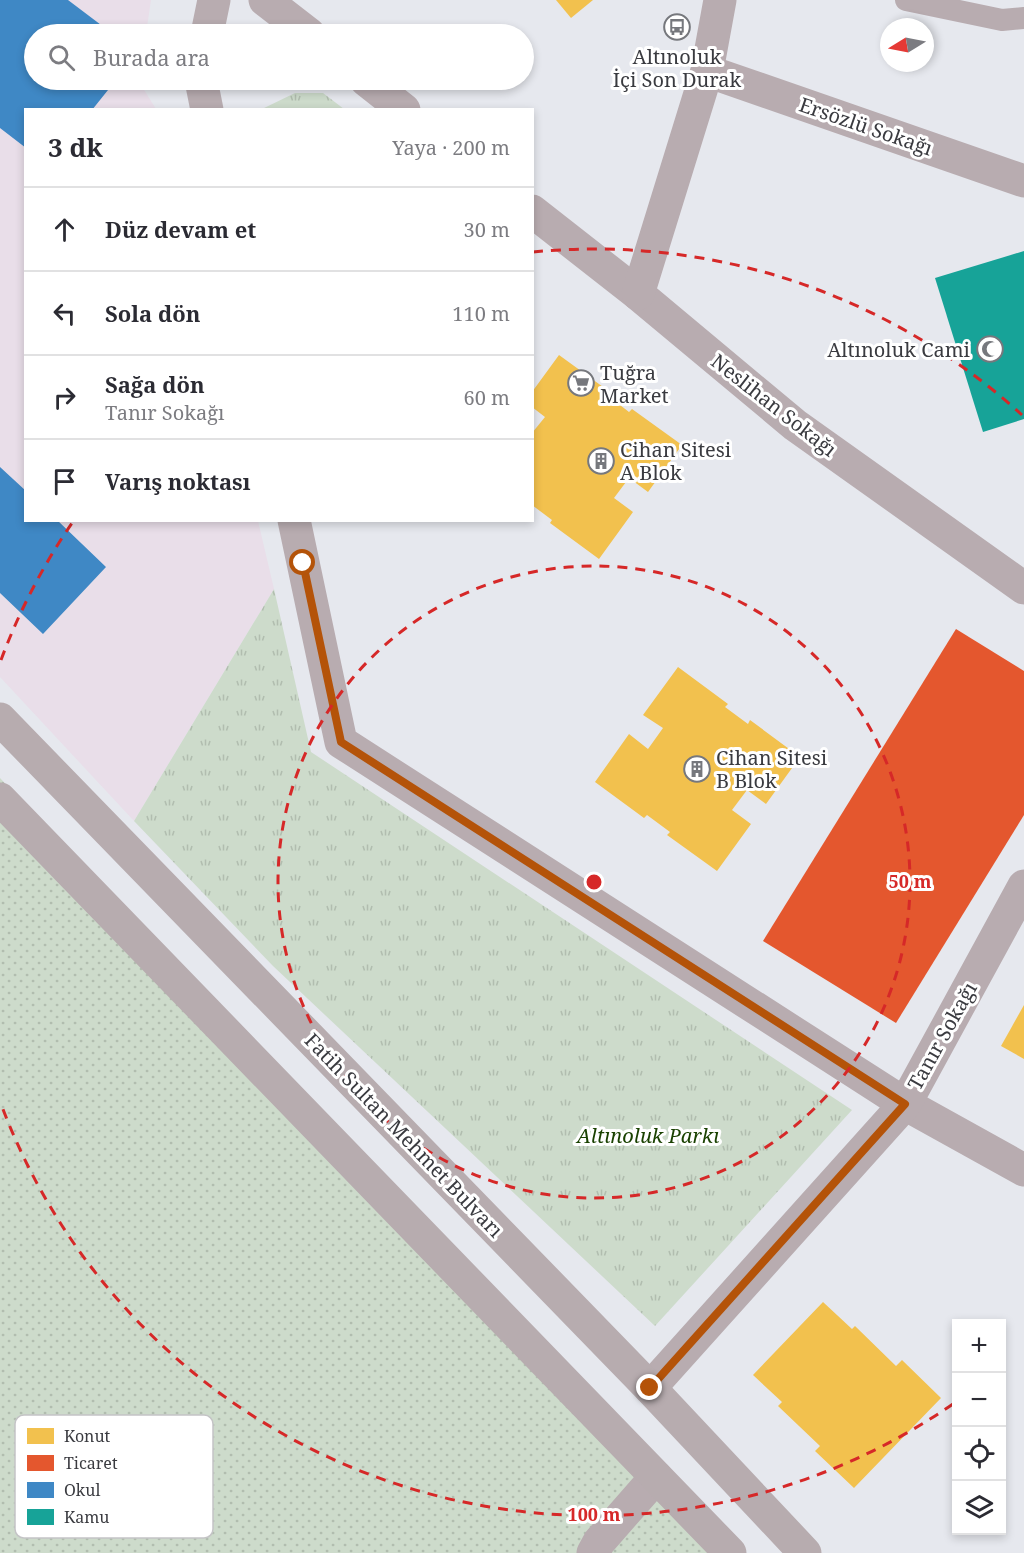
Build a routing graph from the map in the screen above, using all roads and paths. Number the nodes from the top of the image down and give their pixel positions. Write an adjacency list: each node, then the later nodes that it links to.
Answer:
1 (214, 0): 6 (street)
2 (265, 0): 7 (street)
3 (720, 0): 8 (street)
4 (906, 0): 5 (lane)
5 (1024, 18)
6 (209, 24)
7 (296, 24)
8 (707, 70): 13 (street, Ersözlü Sokağı); 15 (street)
9 (203, 90): 11 (street)
10 (379, 90): 12 (street)
11 (207, 108)
12 (401, 108)
13 (1024, 181)
14 (534, 213): 15 (street, Neslihan Sokağı)
15 (638, 294): 17 (street, Neslihan Sokağı)
16 (294, 522): 21 (street)
17 (1024, 588)
18 (0, 719): 23 (main road, Fatih Sultan Mehmet Bulvarı)
19 (0, 799): 24 (main road)
20 (1024, 886): 21 (street, Tanır Sokağı)
21 (905, 1104): 22 (street); 23 (street, Tanır Sokağı)
22 (1024, 1170)
23 (650, 1388): 27 (main road, Fatih Sultan Mehmet Bulvarı)
24 (656, 1477): 25 (street); 26 (main road)
25 (593, 1553)
26 (730, 1553)
27 (805, 1553)

